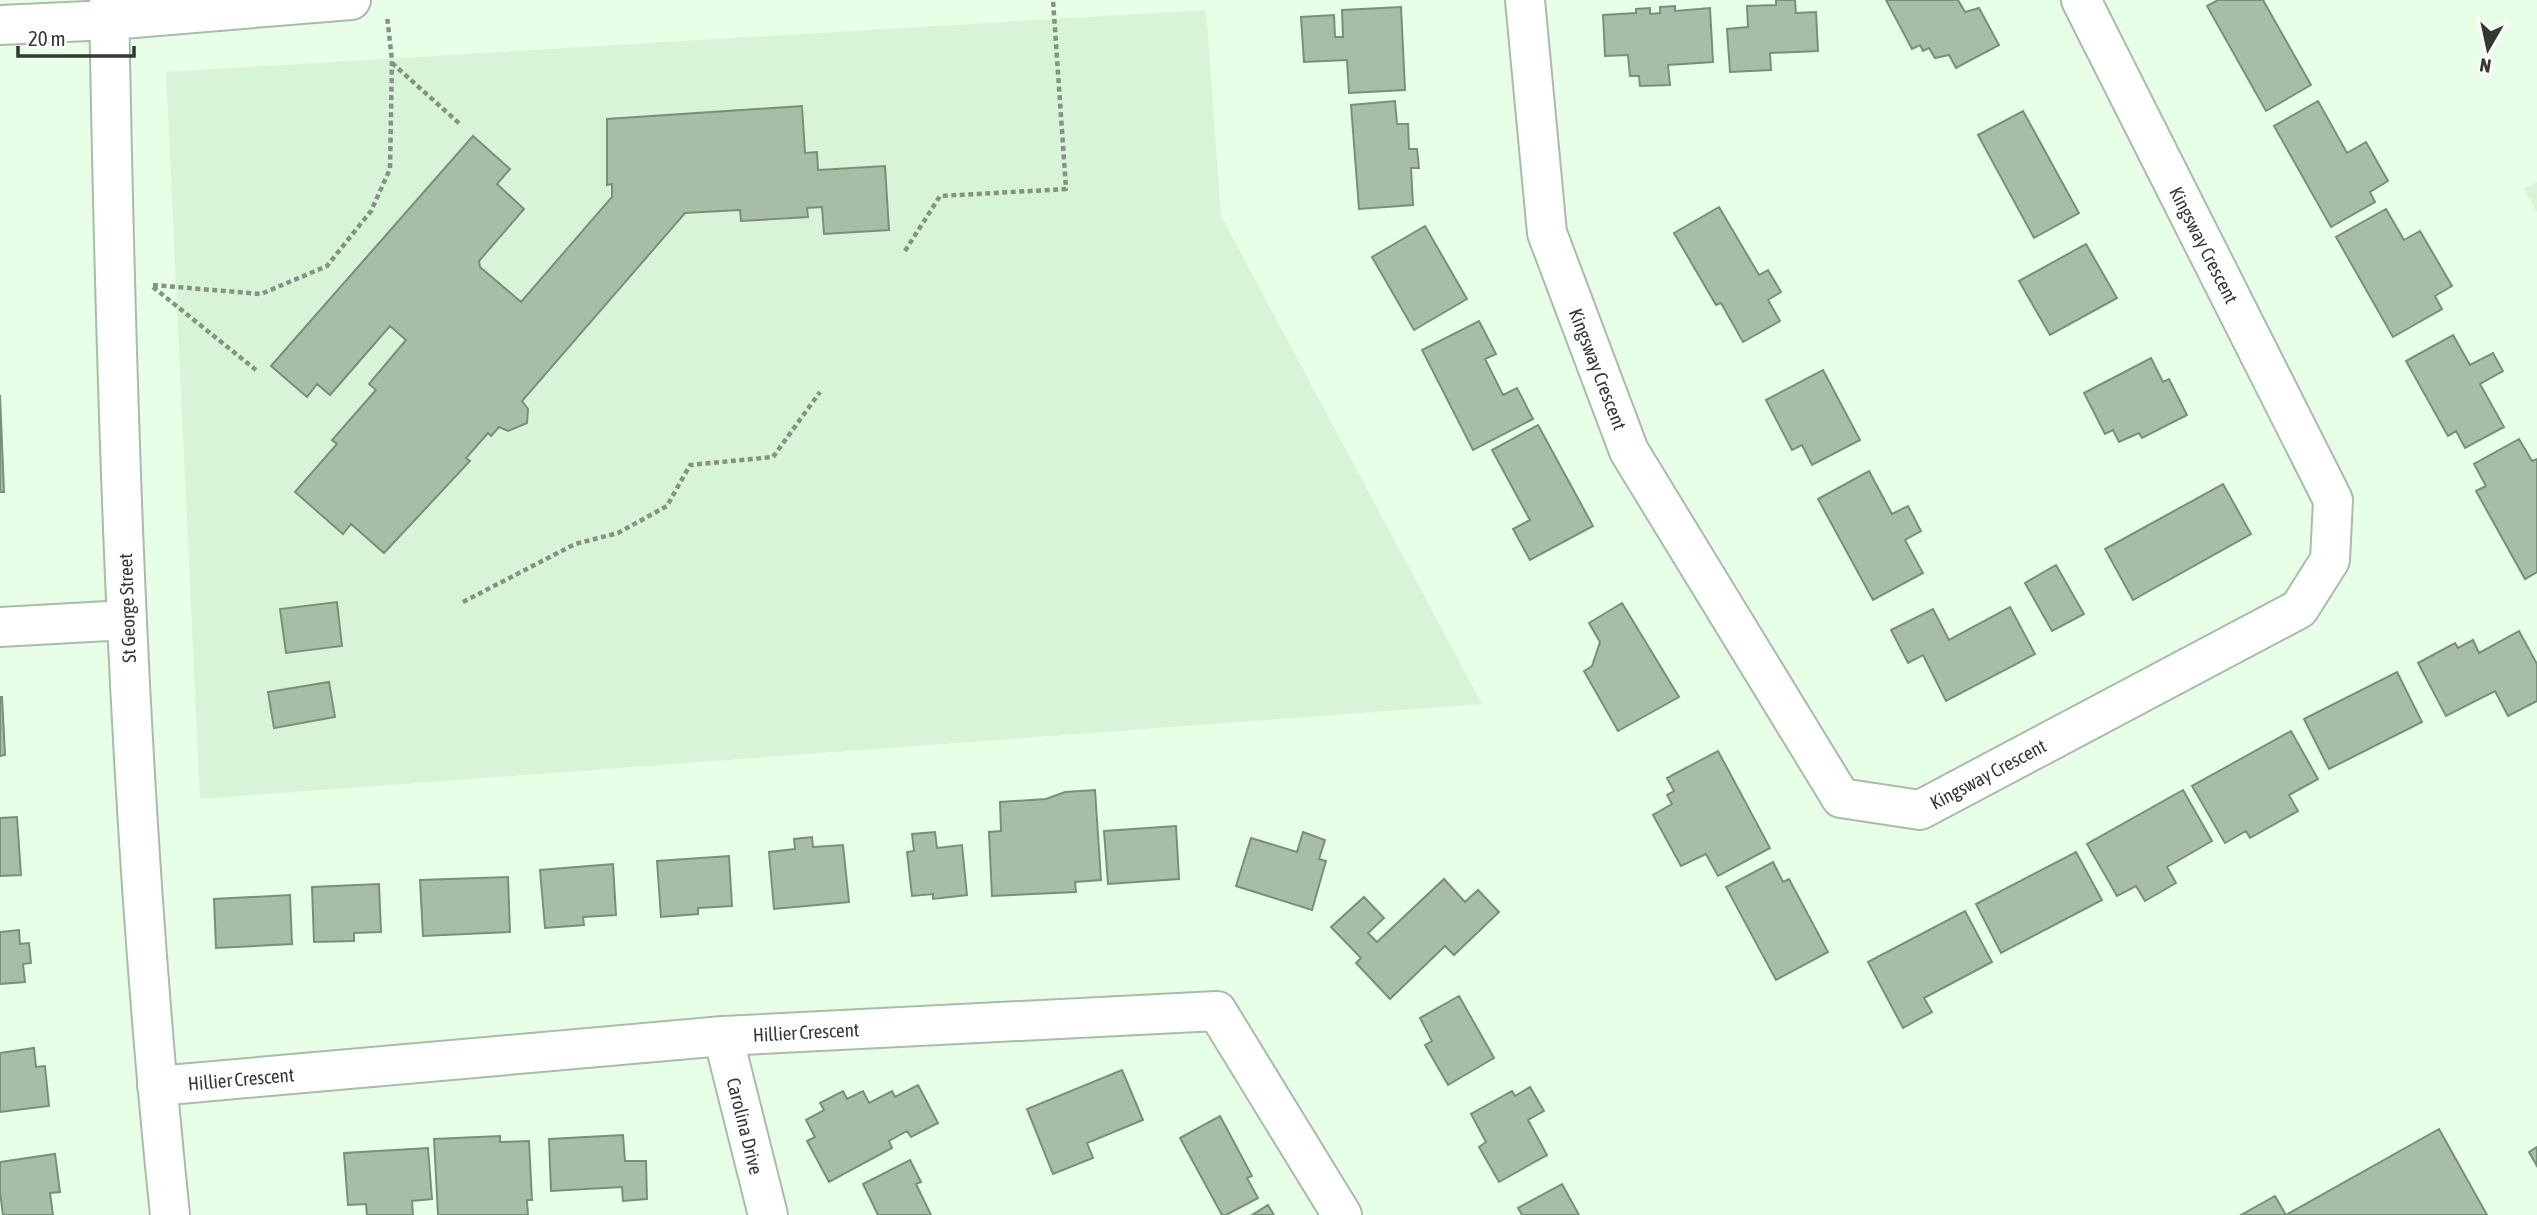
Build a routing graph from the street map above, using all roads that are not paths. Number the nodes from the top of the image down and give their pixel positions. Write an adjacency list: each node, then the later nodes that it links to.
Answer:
1 (1525, 0): 2 (street, Kingsway Crescent)
2 (2081, 0)
3 (369, 6): 4 (street)
4 (109, 10): 5 (street); 6 (street, St George Street)
5 (0, 25)
6 (126, 620): 7 (street); 9 (street, St George Street)
7 (0, 627)
8 (723, 1036): 9 (street, Hillier Crescent); 11 (street, Carolina Drive); 12 (street, Hillier Crescent)
9 (157, 1086): 10 (street, St George Street)
10 (170, 1215)
11 (768, 1215)
12 (1342, 1215)

